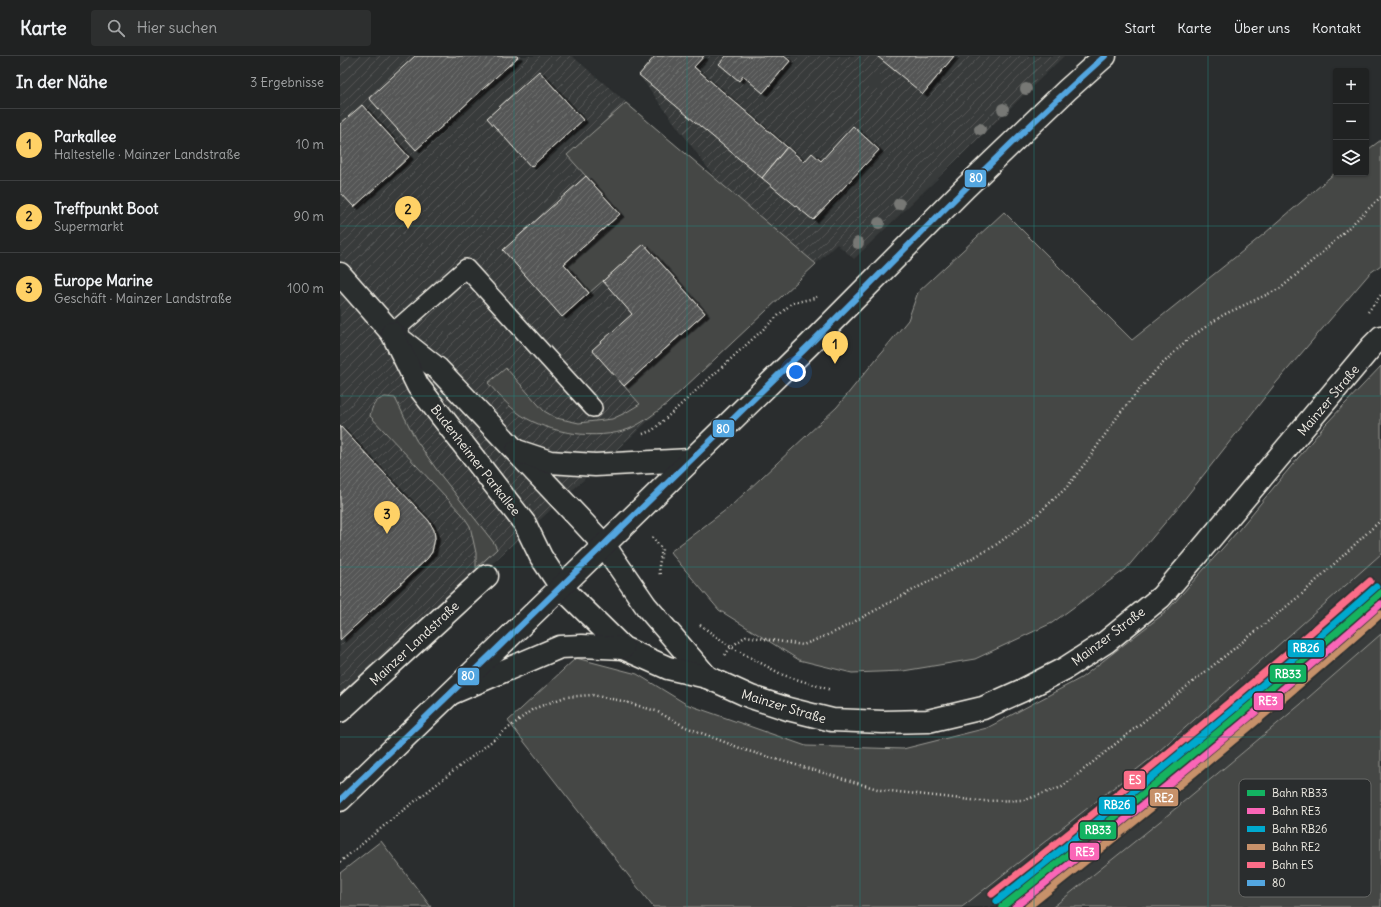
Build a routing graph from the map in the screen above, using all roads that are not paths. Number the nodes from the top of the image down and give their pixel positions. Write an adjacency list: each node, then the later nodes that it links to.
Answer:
1 (1105, 56): 7 (street)
2 (340, 274): 3 (street, Budenheimer Parkallee)
3 (392, 333): 5 (lane); 6 (street, Budenheimer Parkallee); 10 (street, Budenheimer Parkallee)
4 (1381, 337): 12 (street, Mainzer Straße)
5 (593, 408)
6 (516, 451): 7 (street, Budenheimer Parkallee); 8 (street, Budenheimer Parkallee)
7 (691, 460): 8 (street)
8 (604, 545): 10 (street); 12 (street, Budenheimer Parkallee)
9 (487, 576): 14 (street, Mainzer Landstraße)
10 (562, 587): 11 (street, Budenheimer Parkallee); 13 (street)
11 (623, 648): 12 (street); 13 (street)
12 (707, 677)
13 (451, 693): 15 (street)
14 (340, 711)
15 (340, 800)

